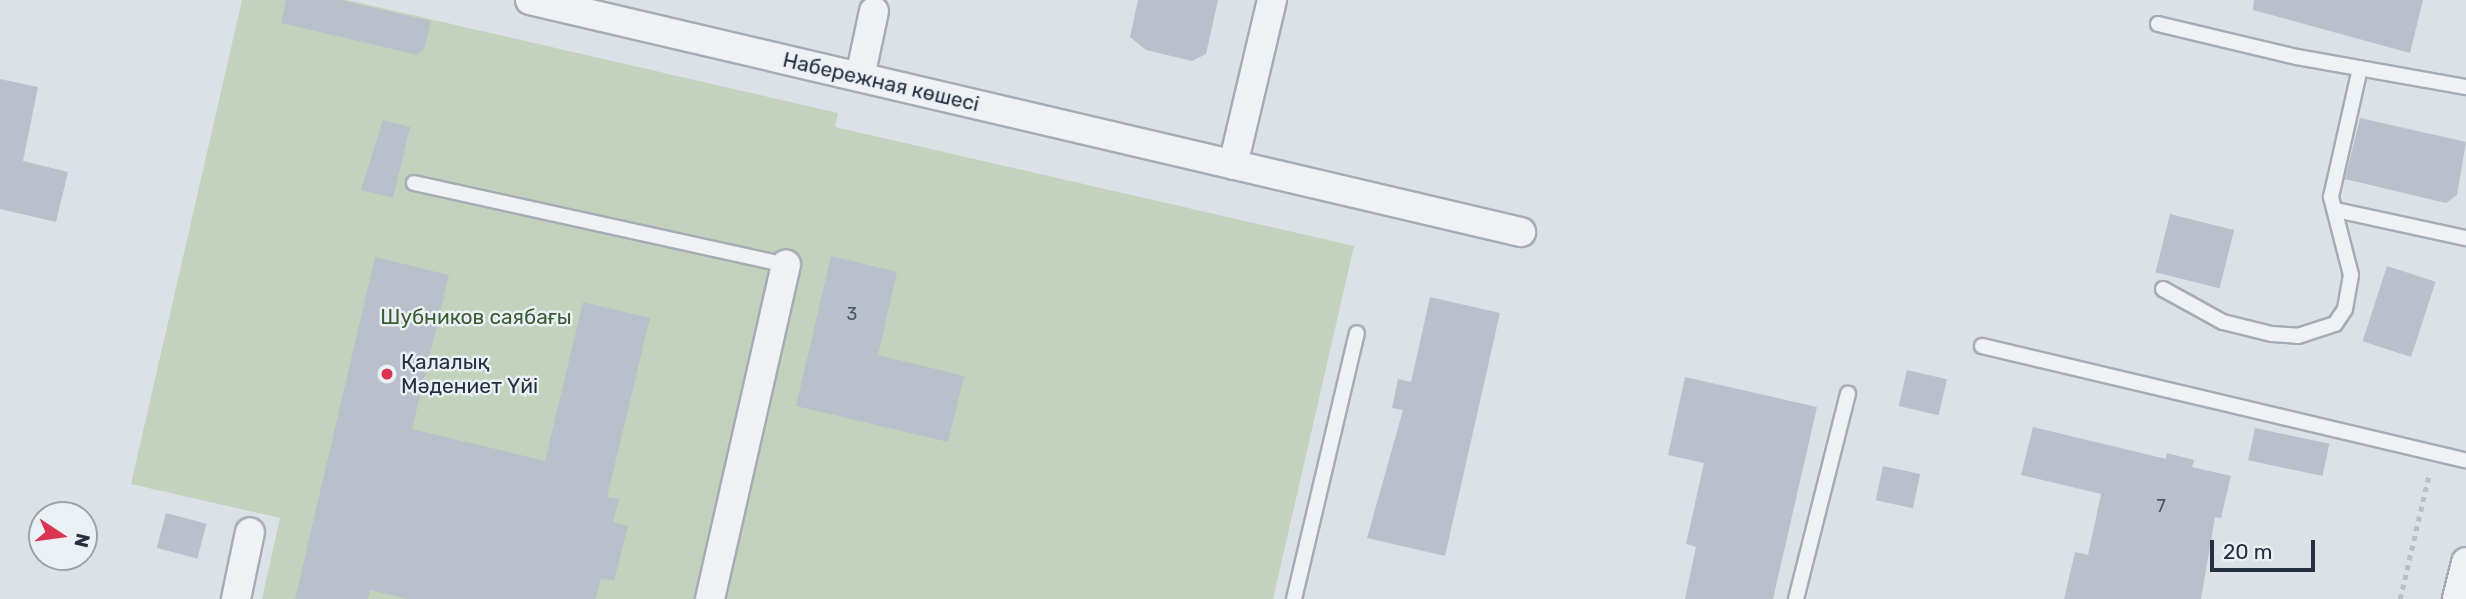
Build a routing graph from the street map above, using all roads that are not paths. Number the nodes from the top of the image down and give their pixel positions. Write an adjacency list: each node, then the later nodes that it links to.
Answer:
1 (530, 0): 6 (street, Набережная көшесі)
2 (1272, 0): 8 (street)
3 (876, 6): 6 (street)
4 (2158, 24): 5 (lane)
5 (2360, 68): 7 (lane); 10 (lane)
6 (860, 77): 8 (street, Набережная көшесі)
7 (2466, 87)
8 (1233, 165): 11 (street, Набережная көшесі)
9 (414, 183): 13 (lane)
10 (2336, 210): 12 (lane); 14 (lane)
11 (1521, 232)
12 (2466, 238)
13 (786, 265): 22 (street)
14 (2163, 289)
15 (1357, 332): 23 (lane)
16 (1982, 346): 18 (lane)
17 (1848, 393): 24 (lane)
18 (2466, 460)
19 (250, 532): 21 (street)
20 (2466, 562): 25 (street)
21 (236, 599)
22 (710, 599)
23 (1294, 599)
24 (1796, 599)
25 (2457, 599)

